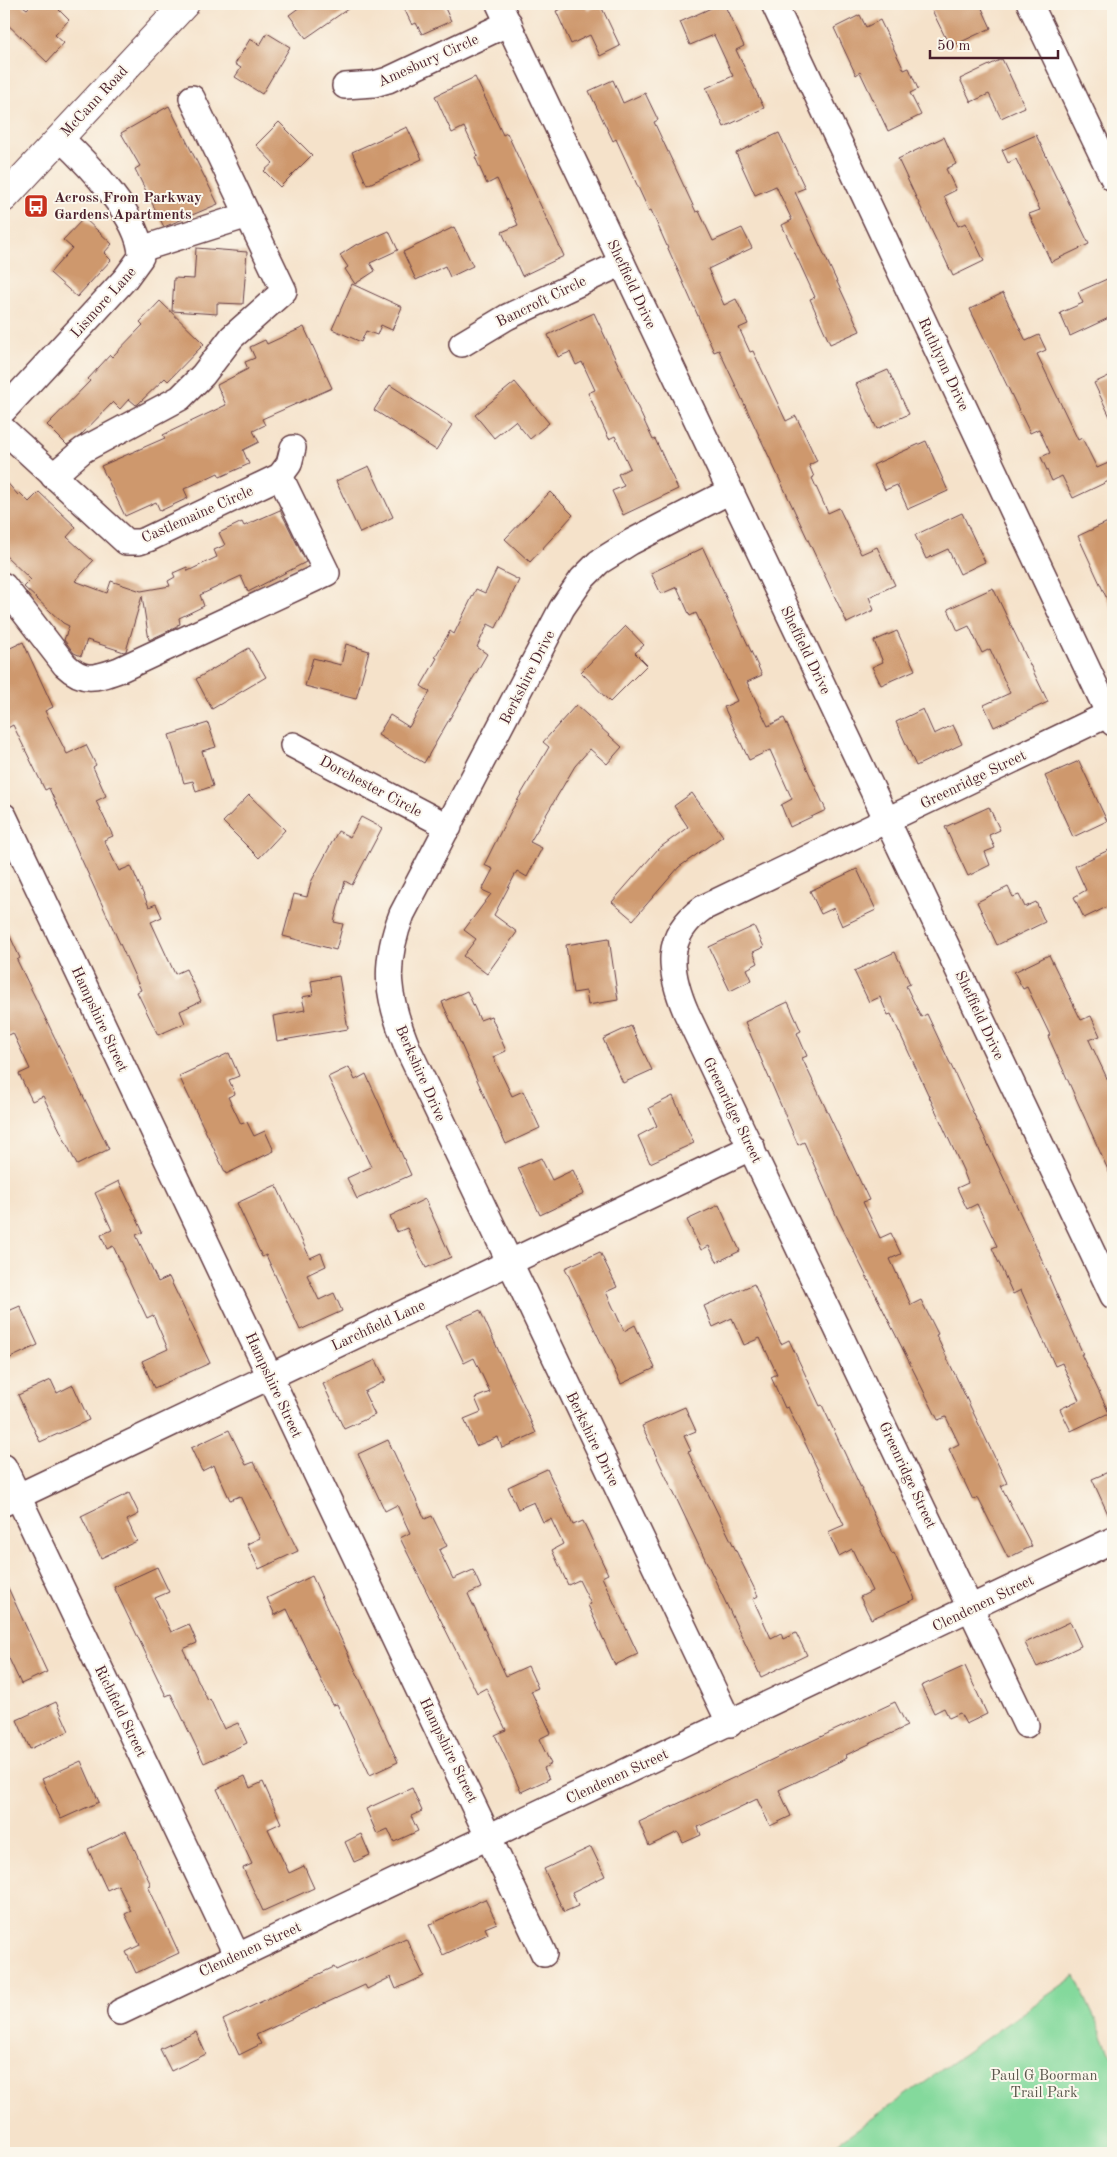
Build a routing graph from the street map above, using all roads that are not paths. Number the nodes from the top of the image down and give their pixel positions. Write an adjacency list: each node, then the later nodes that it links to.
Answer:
1 (185, 4): 7 (main road, McCann Road)
2 (1030, 4): 8 (street)
3 (779, 5): 21 (street, Ruthlynn Drive)
4 (504, 14): 5 (street, Amesbury Circle); 12 (street, Sheffield Drive)
5 (345, 86)
6 (192, 98): 10 (street)
7 (60, 138): 9 (main road, McCann Road); 11 (street, Lismore Lane)
8 (1113, 178)
9 (4, 198)
10 (248, 215): 11 (street); 17 (street)
11 (141, 249): 14 (street, Lismore Lane)
12 (622, 263): 13 (street, Bancroft Circle); 19 (street, Sheffield Drive)
13 (462, 344)
14 (4, 410)
15 (4, 430): 17 (street, Castlemaine Circle)
16 (293, 448): 18 (street)
17 (53, 476): 18 (street, Castlemaine Circle)
18 (280, 476): 20 (street)
19 (730, 492): 24 (street, Sheffield Drive); 25 (street, Berkshire Drive)
20 (4, 586)
21 (1112, 716): 24 (street, Greenridge Street)
22 (293, 745): 25 (street, Dorchester Circle)
23 (4, 816): 29 (street, Hampshire Street)
24 (888, 820): 26 (street, Greenridge Street); 28 (street, Sheffield Drive)
25 (449, 827): 27 (street, Berkshire Drive)
26 (752, 1147): 27 (street, Larchfield Lane); 33 (street, Greenridge Street)
27 (509, 1262): 29 (street, Larchfield Lane); 34 (street, Berkshire Drive)
28 (1113, 1296)
29 (270, 1376): 31 (street, Larchfield Lane); 36 (street, Hampshire Street)
30 (4, 1467): 31 (street, Richfield Street)
31 (11, 1500): 38 (street, Richfield Street)
32 (1113, 1540): 33 (street, Clendenen Street)
33 (971, 1609): 34 (street, Clendenen Street); 35 (street, Greenridge Street)
34 (730, 1724): 36 (street, Clendenen Street)
35 (1026, 1725)
36 (490, 1836): 37 (street, Hampshire Street); 38 (street, Clendenen Street)
37 (544, 1954)
38 (237, 1956): 39 (street, Clendenen Street)
39 (120, 2012)

